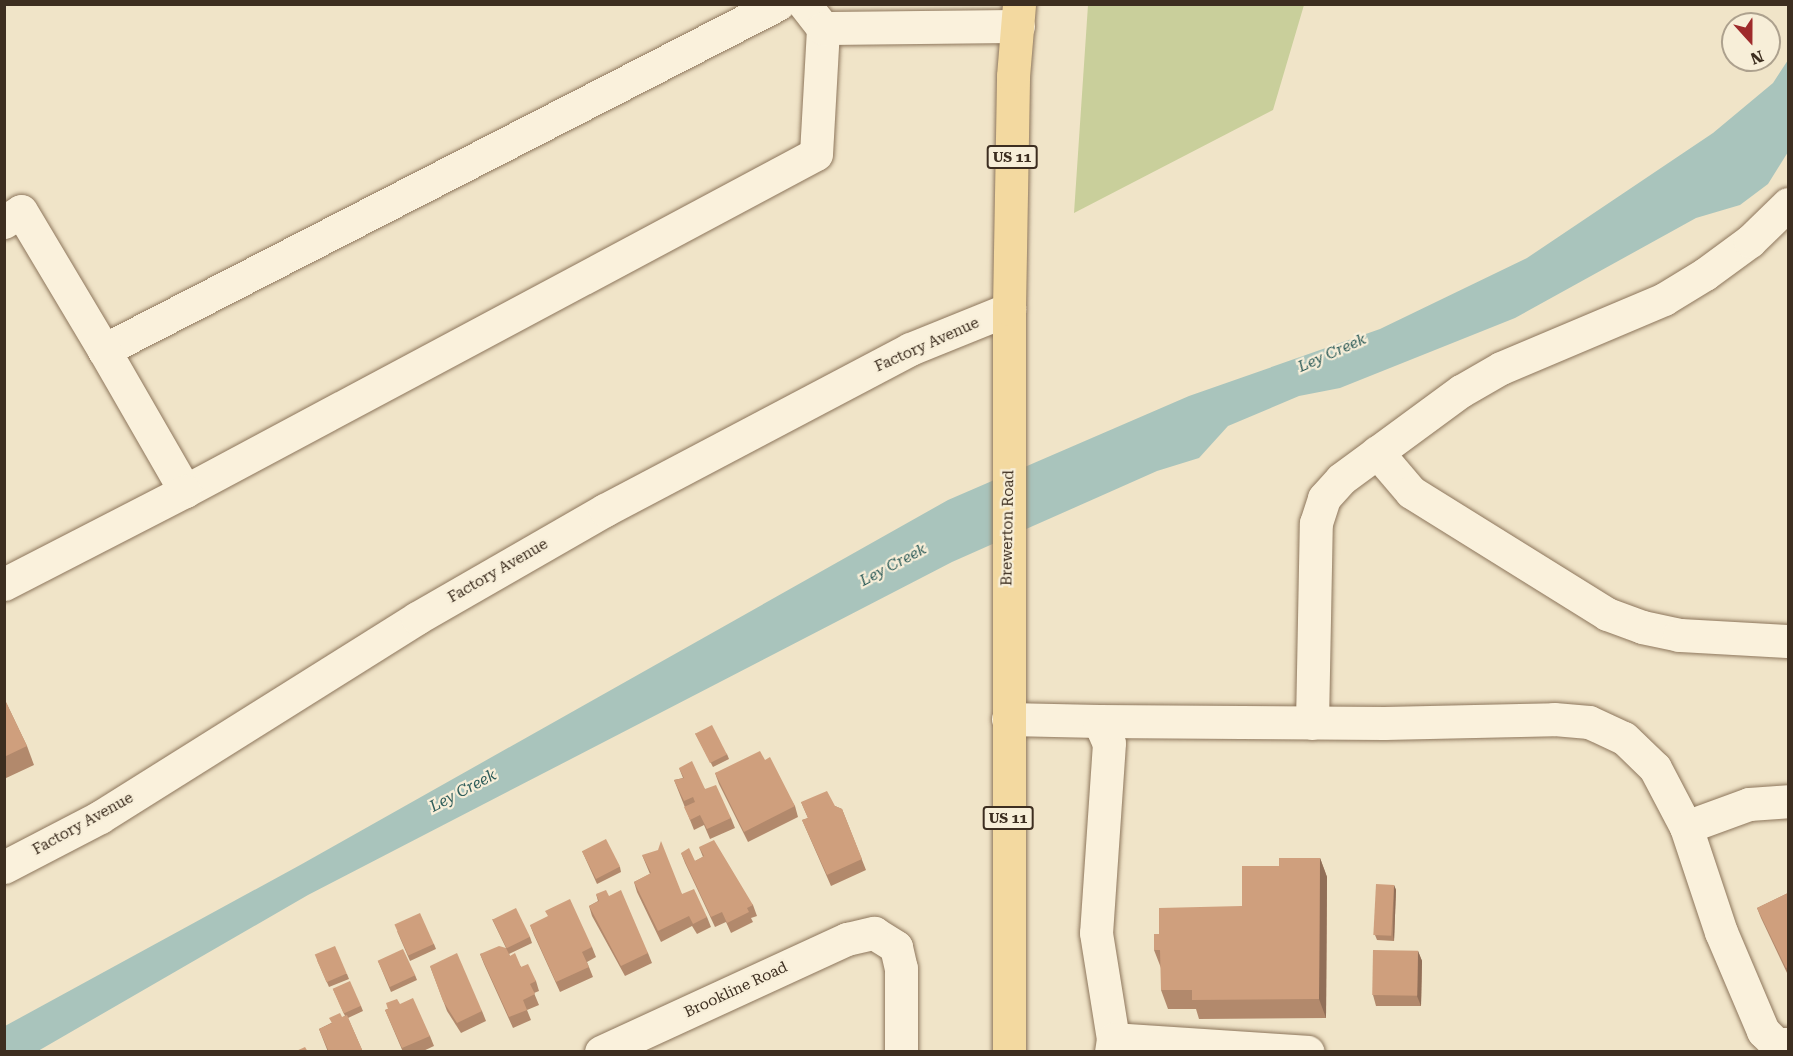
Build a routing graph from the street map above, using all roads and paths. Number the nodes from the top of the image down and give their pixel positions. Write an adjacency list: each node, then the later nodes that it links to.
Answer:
1 (778, 4): 7 (street)
2 (1018, 15): 3 (street); 6 (main road, Brewerton Road / US 11)
3 (814, 16): 9 (street)
4 (1788, 204): 8 (street)
5 (4, 222): 7 (street)
6 (1009, 309): 12 (main road, Brewerton Road / US 11); 17 (street, Factory Avenue)
7 (104, 350): 9 (street)
8 (1377, 452): 11 (street); 14 (street)
9 (185, 491): 10 (street)
10 (4, 584)
11 (1788, 641)
12 (1008, 719): 13 (street); 22 (main road, Brewerton Road / US 11)
13 (1099, 721): 14 (street); 19 (street)
14 (1312, 723): 16 (street)
15 (1788, 801): 16 (street)
16 (1686, 827): 18 (street)
17 (4, 867)
18 (1788, 1044)
19 (1112, 1046): 23 (street)
20 (601, 1052): 21 (street, Brookline Road)
21 (901, 1052)
22 (1009, 1052)
23 (1308, 1052)

